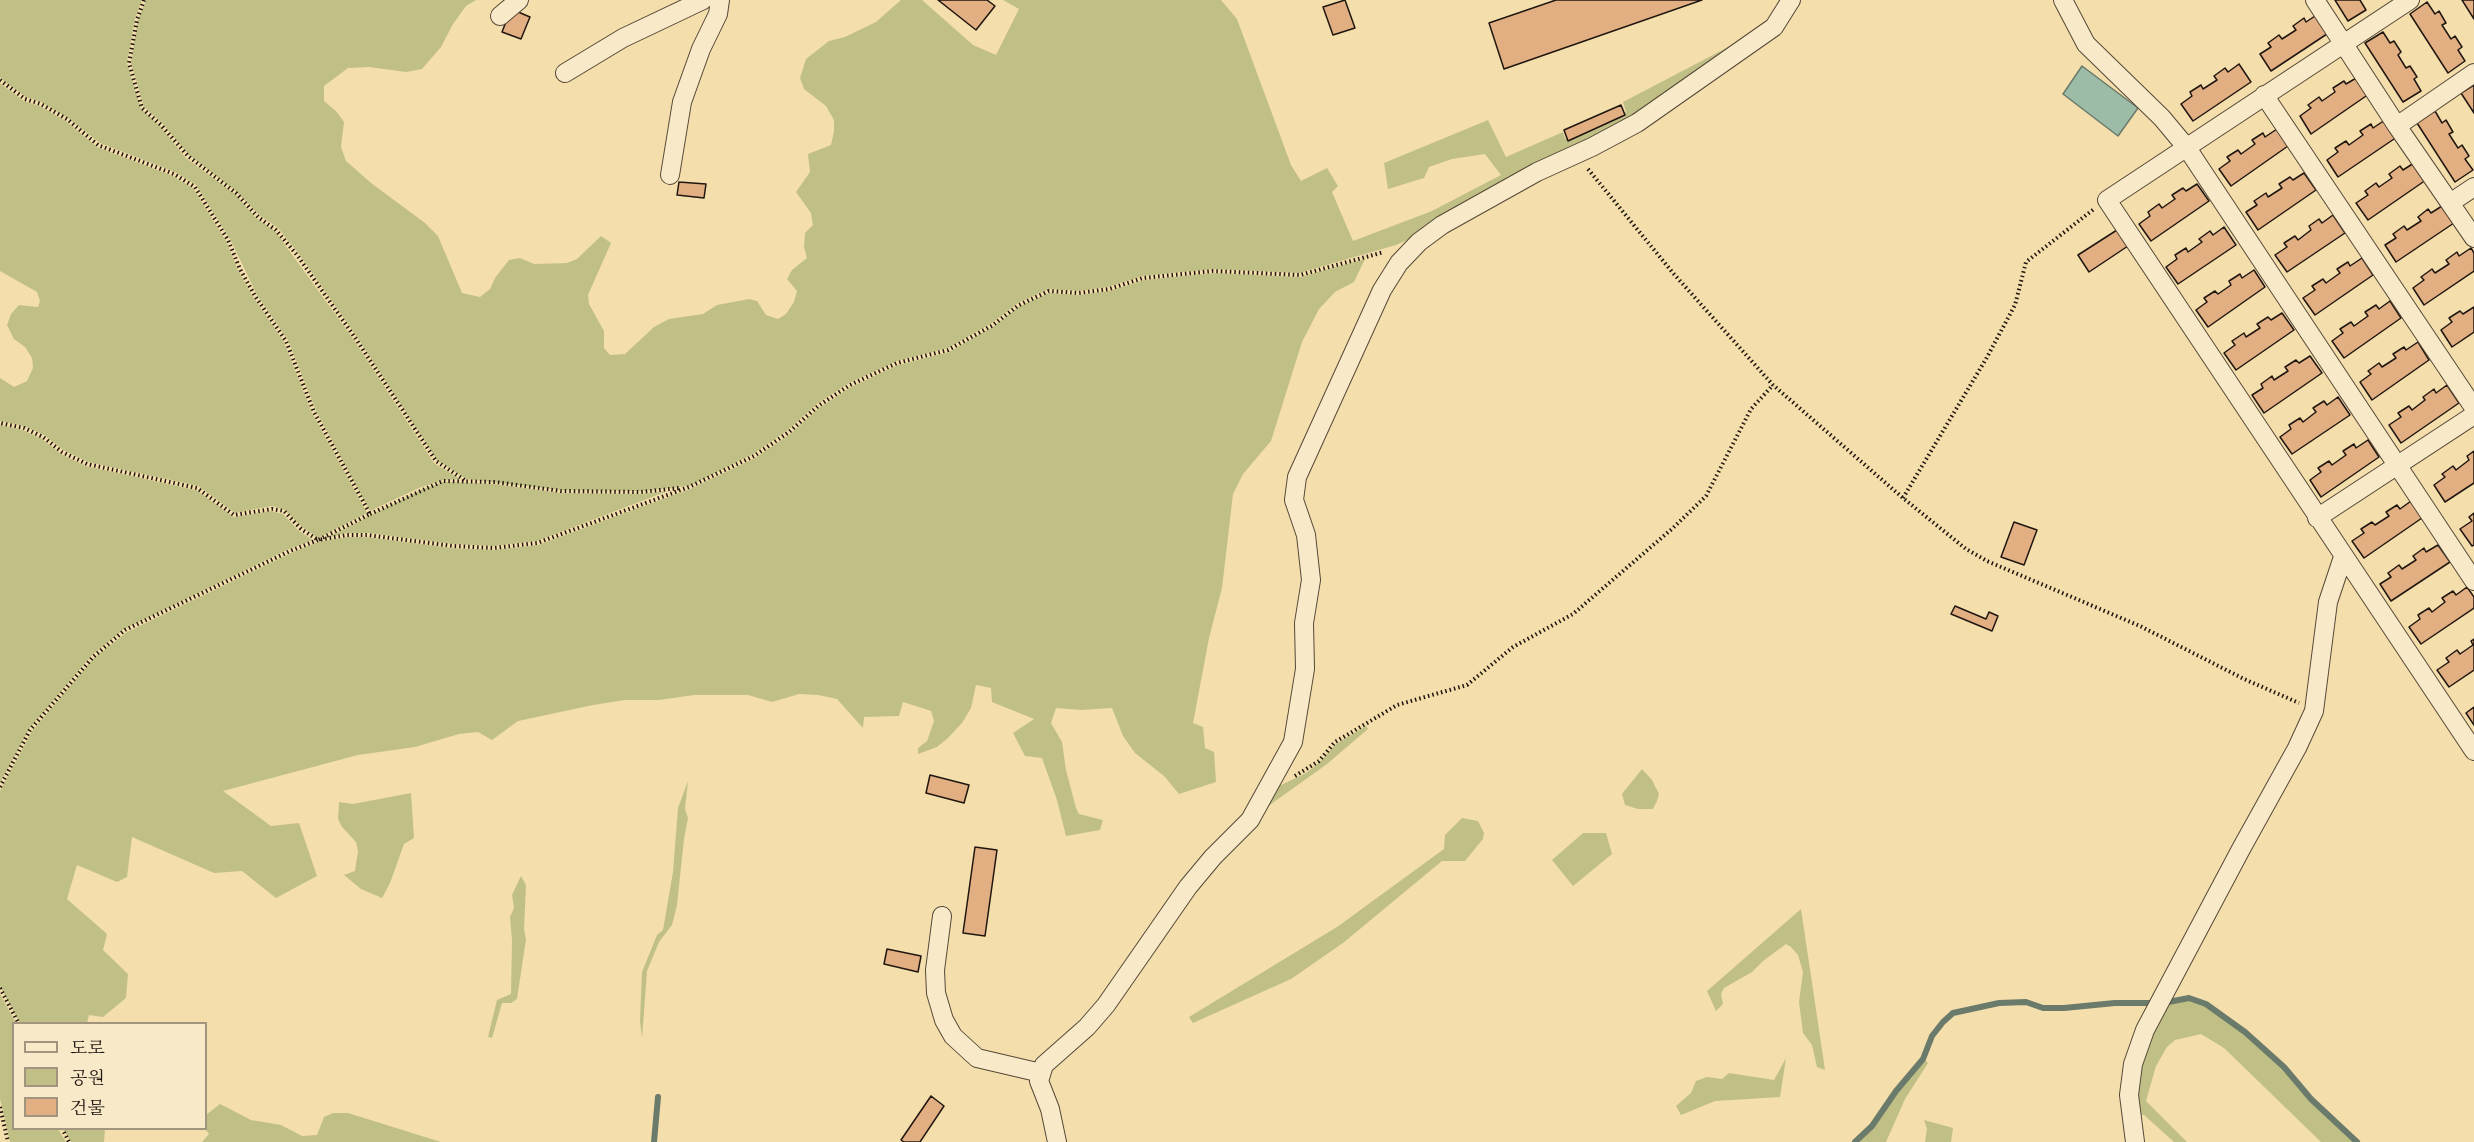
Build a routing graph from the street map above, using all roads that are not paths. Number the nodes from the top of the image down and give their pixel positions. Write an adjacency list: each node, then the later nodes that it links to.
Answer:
1 (519, 0): 8 (street)
2 (703, 0): 10 (street)
3 (720, 0): 15 (street)
4 (1791, 0): 27 (street)
5 (2063, 0): 14 (street)
6 (2315, 0): 9 (street)
7 (2410, 0): 9 (street)
8 (500, 16)
9 (2343, 44): 12 (street); 13 (street)
10 (565, 73)
11 (2474, 73): 13 (street)
12 (2264, 95): 14 (street); 19 (street)
13 (2397, 126): 17 (street)
14 (2187, 148): 21 (street); 22 (street)
15 (670, 175)
16 (2474, 187): 17 (street)
17 (2450, 203): 18 (street)
18 (2474, 238)
19 (2474, 408)
20 (2474, 415): 21 (street)
21 (2397, 465): 22 (street); 24 (street)
22 (2317, 518): 23 (street)
23 (2343, 557): 25 (street); 29 (street)
24 (2474, 581)
25 (2474, 751)
26 (942, 916): 27 (street)
27 (1041, 1073): 28 (street)
28 (1057, 1142)
29 (2135, 1142)

